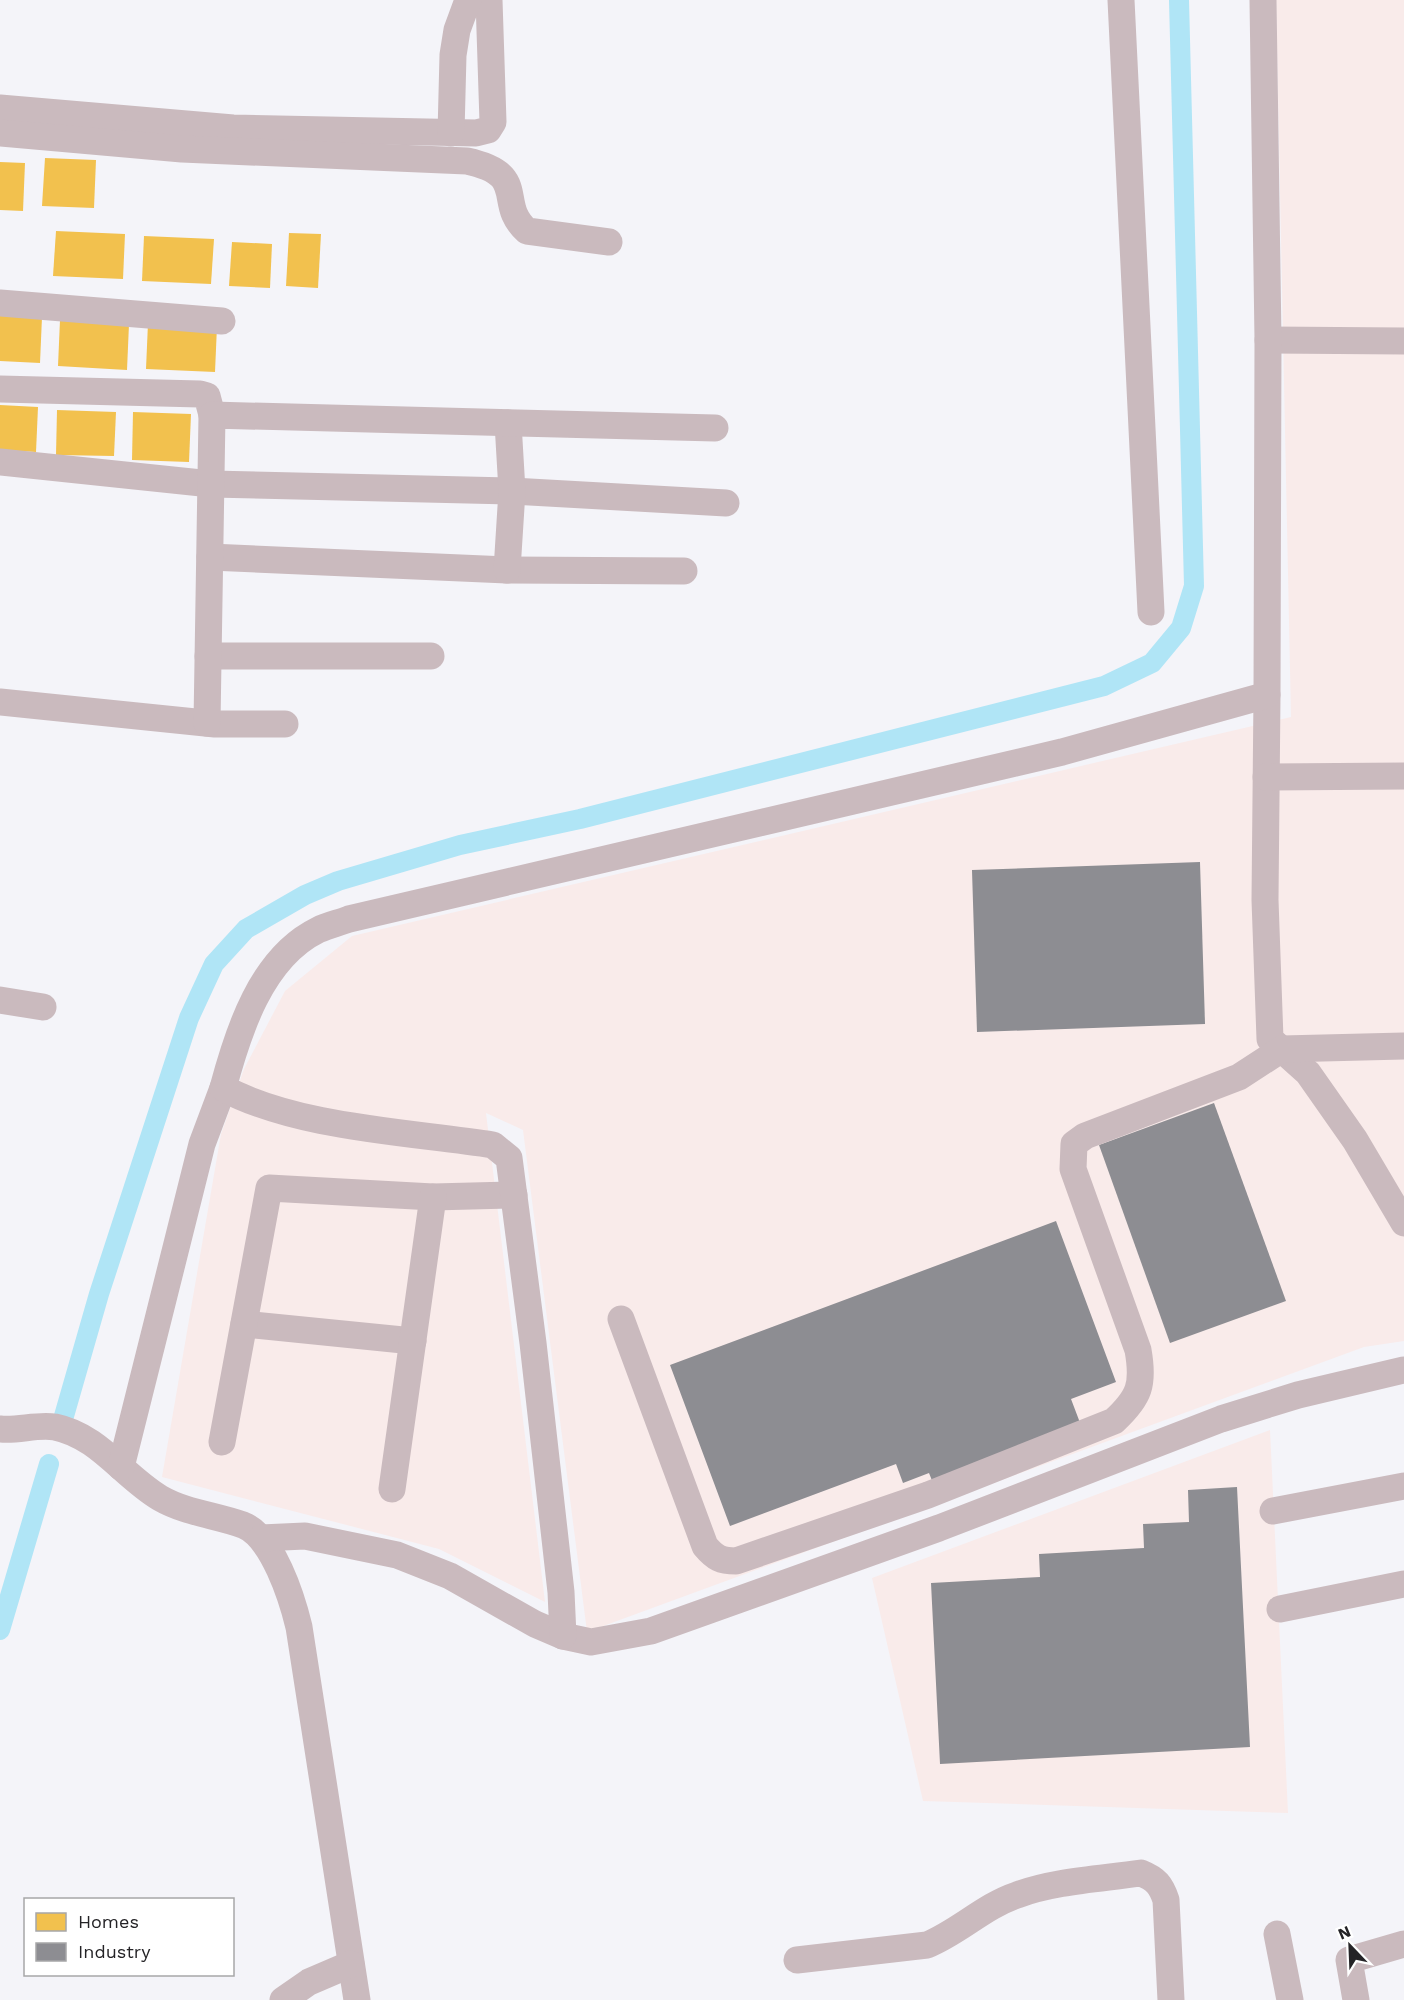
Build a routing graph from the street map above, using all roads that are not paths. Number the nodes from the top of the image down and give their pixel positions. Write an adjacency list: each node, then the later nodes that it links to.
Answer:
1 (468, 0): 6 (street)
2 (489, 0): 6 (street)
3 (1121, 0): 24 (street)
4 (1263, 0): 11 (street)
5 (0, 108): 6 (street)
6 (451, 133)
7 (0, 134): 8 (street)
8 (609, 242)
9 (0, 303): 10 (street)
10 (222, 321)
11 (1268, 340): 12 (street); 27 (street)
12 (1404, 340)
13 (0, 389): 14 (street)
14 (212, 415): 15 (street); 18 (street)
15 (508, 423): 16 (street); 19 (street)
16 (715, 428)
17 (0, 462): 18 (street)
18 (211, 483): 19 (street); 21 (street)
19 (512, 491): 20 (street); 22 (street)
20 (726, 503)
21 (210, 557): 22 (street); 25 (street)
22 (507, 570): 23 (street)
23 (684, 571)
24 (1151, 612)
25 (208, 656): 26 (street); 29 (street)
26 (431, 656)
27 (1267, 695): 32 (street); 37 (street)
28 (0, 702): 29 (street)
29 (207, 723): 30 (street)
30 (285, 724)
31 (1404, 776): 32 (street)
32 (1266, 777): 36 (street)
33 (0, 1000): 34 (street)
34 (43, 1006)
35 (1404, 1046): 36 (street)
36 (1282, 1049): 40 (street); 41 (street)
37 (223, 1088): 38 (street); 47 (street)
38 (514, 1195): 39 (street); 54 (street)
39 (433, 1197): 42 (street); 43 (street)
40 (1404, 1223)
41 (621, 1319)
42 (244, 1324): 43 (street); 46 (street)
43 (413, 1341): 49 (street)
44 (1404, 1370): 54 (street)
45 (0, 1429): 47 (street)
46 (222, 1442)
47 (121, 1467): 51 (street)
48 (1404, 1486): 50 (street)
49 (392, 1489)
50 (1273, 1511)
51 (261, 1538): 54 (street); 58 (street)
52 (1404, 1584): 53 (street)
53 (1280, 1609)
54 (563, 1636)
55 (1277, 1934): 62 (street)
56 (1404, 1944): 63 (street)
57 (797, 1960): 61 (street)
58 (351, 1964): 59 (street); 60 (street)
59 (283, 2000)
60 (357, 2000)
61 (1171, 2000)
62 (1290, 2000)
63 (1356, 2000)

